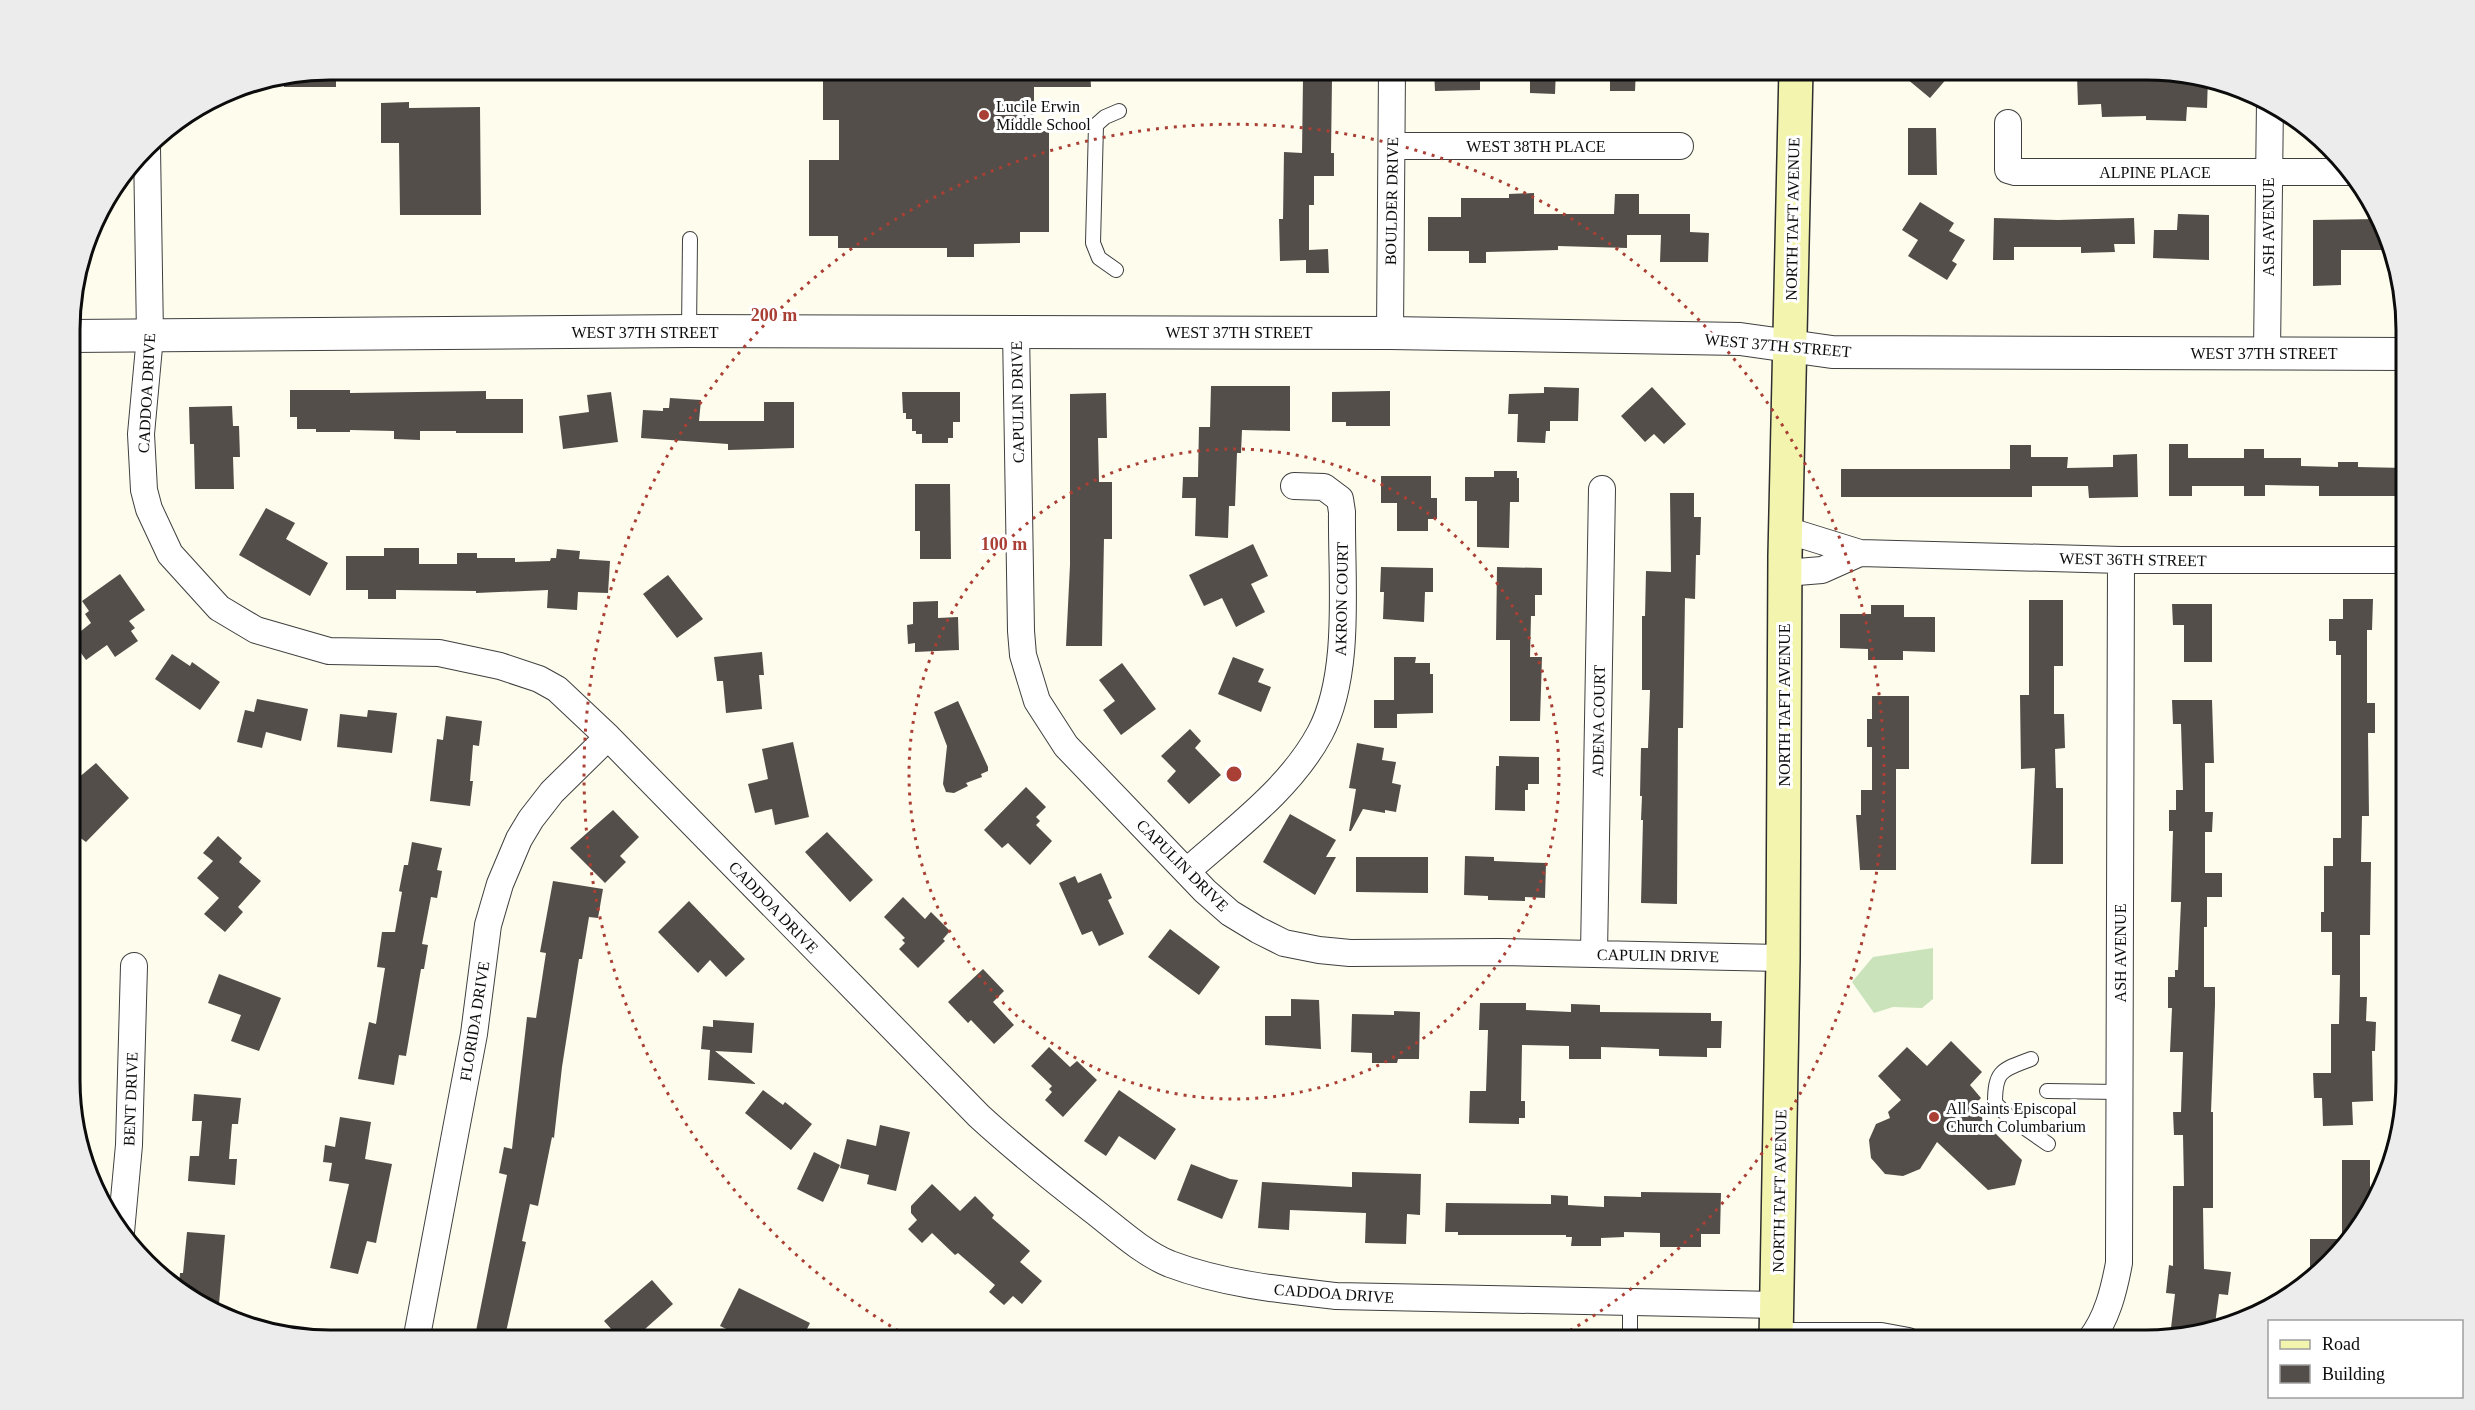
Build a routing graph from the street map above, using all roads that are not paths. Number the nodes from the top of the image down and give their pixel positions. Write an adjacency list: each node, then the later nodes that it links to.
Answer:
1 (1392, 80): 6 (street, BOULDER DRIVE)
2 (1796, 80): 18 (main road, NORTH TAFT AVENUE)
3 (1119, 111): 12 (lane)
4 (2270, 113): 9 (street, ASH AVENUE)
5 (2008, 123): 9 (street, ALPINE PLACE)
6 (1392, 146): 7 (street, WEST 38TH PLACE); 15 (street, BOULDER DRIVE)
7 (1680, 146)
8 (147, 159): 17 (street, CADDOA DRIVE)
9 (2268, 172): 10 (street, ALPINE PLACE); 19 (street, ASH AVENUE)
10 (2339, 172)
11 (690, 239): 13 (lane)
12 (1116, 270)
13 (689, 331): 14 (street, WEST 37TH STREET); 17 (street, WEST 37TH STREET)
14 (1016, 331): 15 (street, WEST 37TH STREET); 29 (street, CAPULIN DRIVE)
15 (1390, 333): 18 (street, WEST 37TH STREET)
16 (80, 336): 17 (street, WEST 37TH STREET)
17 (150, 336): 28 (street, CADDOA DRIVE)
18 (1789, 344): 19 (street, WEST 37TH STREET); 23 (main road, NORTH TAFT AVENUE)
19 (2267, 353): 20 (street, WEST 37TH STREET)
20 (2396, 354)
21 (1294, 486): 29 (street, AKRON COURT)
22 (1602, 489): 30 (street, ADENA COURT)
23 (1786, 530): 24 (street, WEST 36TH STREET); 27 (main road, NORTH TAFT AVENUE)
24 (1860, 553): 25 (street, WEST 36TH STREET); 27 (street, WEST 36TH STREET)
25 (2121, 560): 26 (street, WEST 36TH STREET); 35 (street, ASH AVENUE)
26 (2396, 560)
27 (1785, 573): 31 (main road, NORTH TAFT AVENUE)
28 (609, 737): 38 (street, CADDOA DRIVE); 40 (street, FLORIDA DRIVE)
29 (1186, 872): 30 (street, CAPULIN DRIVE)
30 (1594, 953): 31 (street, CAPULIN DRIVE)
31 (1782, 958): 39 (main road, NORTH TAFT AVENUE)
32 (134, 966): 37 (street, BENT DRIVE)
33 (2031, 1059): 36 (lane)
34 (2047, 1091): 35 (lane)
35 (2119, 1092): 43 (street, ASH AVENUE)
36 (2048, 1144)
37 (121, 1218)
38 (1630, 1302): 39 (street, CADDOA DRIVE); 41 (lane)
39 (1776, 1327): 42 (street, CADDOA DRIVE)
40 (418, 1330)
41 (1630, 1330)
42 (1811, 1330)
43 (2096, 1330)

